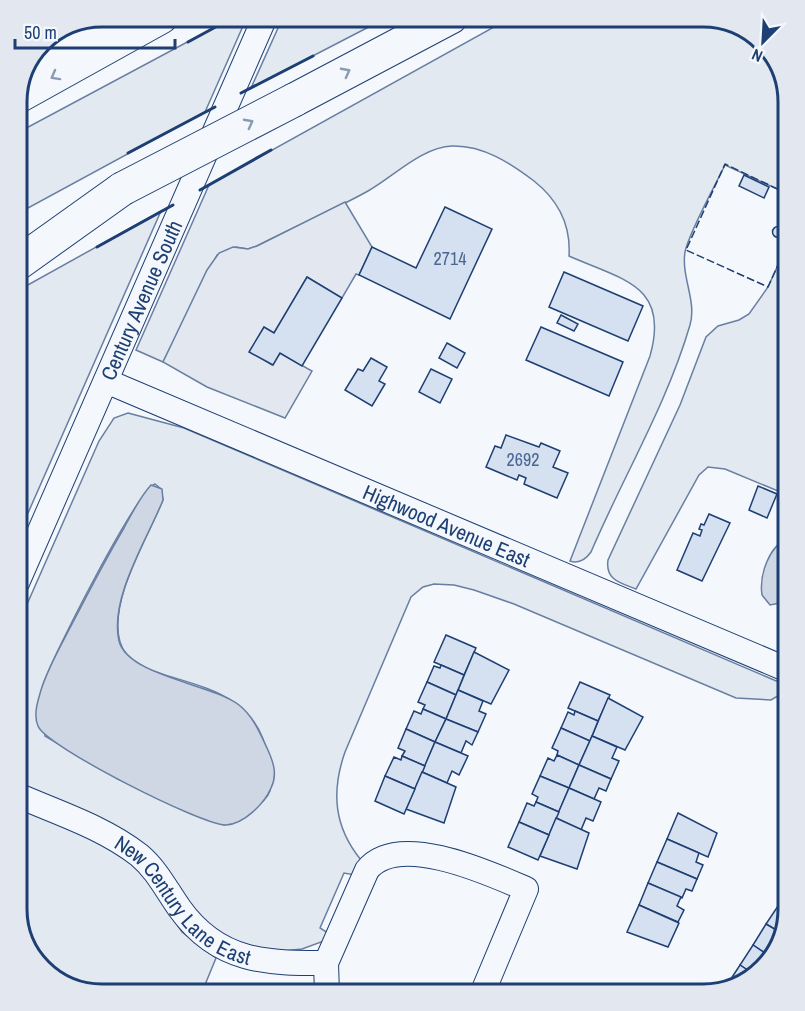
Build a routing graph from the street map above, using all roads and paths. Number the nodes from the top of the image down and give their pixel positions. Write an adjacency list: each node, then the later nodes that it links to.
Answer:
1 (112, 27): 5 (highway)
2 (141, 27): 6 (highway, one-way to 6)
3 (260, 27): 10 (street, Century Avenue South)
4 (432, 27): 7 (highway, one-way to 4, bridge)
5 (46, 53)
6 (28, 91)
7 (122, 189): 8 (highway); 9 (highway)
8 (27, 240)
9 (27, 257)
10 (106, 381): 11 (street, Century Avenue South); 12 (street, Highwood Avenue East)
11 (27, 560)
12 (778, 665)
13 (27, 800): 14 (street, New Century Lane East)
14 (326, 963): 15 (street); 16 (street)
15 (327, 984)
16 (486, 984)

